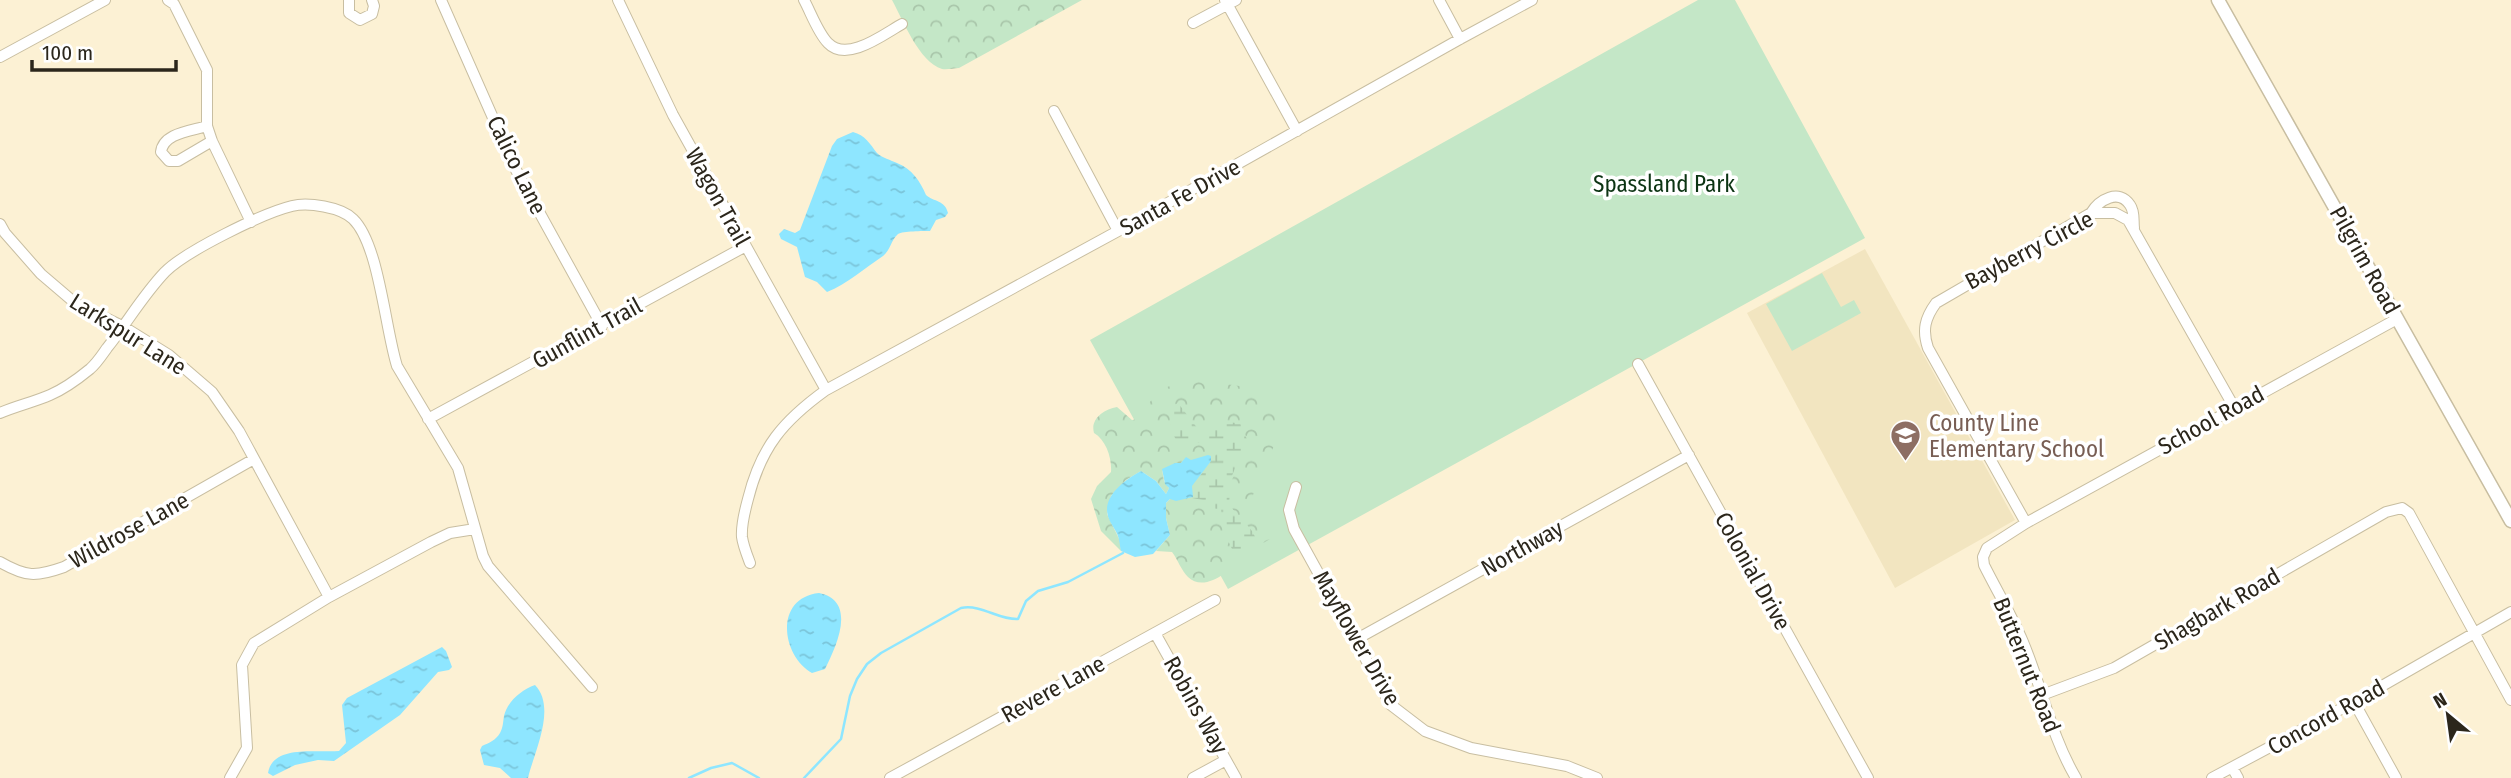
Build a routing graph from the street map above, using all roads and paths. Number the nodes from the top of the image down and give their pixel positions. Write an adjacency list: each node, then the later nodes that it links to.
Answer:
1 (105, 0): 15 (street)
2 (168, 0): 17 (street)
3 (349, 0): 4 (street)
4 (373, 0)
5 (441, 0): 27 (street, Calico Lane)
6 (618, 0): 25 (street, Wagon Trail)
7 (804, 0): 13 (street)
8 (1439, 0): 14 (street)
9 (1532, 0): 14 (street, Santa Fe Drive)
10 (2218, 0): 26 (street, Pilgrim Road)
11 (1229, 2): 12 (street); 18 (street)
12 (1193, 23)
13 (902, 24)
14 (1460, 38): 18 (street, Santa Fe Drive)
15 (0, 57)
16 (1054, 111): 24 (street)
17 (207, 126): 19 (street); 19 (street)
18 (1297, 131): 24 (street, Santa Fe Drive)
19 (212, 141): 21 (street)
20 (2091, 212): 23 (street, Bayberry Circle); 23 (street); 38 (street, Bayberry Circle)
21 (251, 222): 28 (street); 33 (street)
22 (0, 224): 28 (street, Larkspur Lane)
23 (2134, 230): 31 (street, Bayberry Circle)
24 (1118, 231): 30 (street, Santa Fe Drive)
25 (746, 246): 27 (street, Gunflint Trail); 30 (street, Wagon Trail)
26 (2397, 318): 31 (street, School Road); 37 (street, Pilgrim Road)
27 (602, 326): 33 (street, Gunflint Trail)
28 (124, 327): 32 (street); 35 (street, Larkspur Lane)
29 (1638, 364): 34 (street, Colonial Drive)
30 (825, 390): 41 (street, Santa Fe Drive)
31 (2234, 407): 38 (street, School Road)
32 (0, 413)
33 (428, 419): 39 (street)
34 (1689, 455): 47 (street, Northway); 59 (street, Colonial Drive)
35 (254, 459): 40 (street, Wildrose Lane); 42 (street, Larkspur Lane)
36 (1296, 487): 47 (street, Mayflower Drive)
37 (2511, 521)
38 (2026, 523): 49 (street, Butternut Road)
39 (475, 529): 42 (street); 48 (street)
40 (0, 562)
41 (750, 563)
42 (329, 597): 54 (street)
43 (1215, 600): 45 (street, Revere Lane)
44 (2511, 612): 46 (street, Concord Road)
45 (1155, 633): 52 (street, Robins Way); 55 (street, Revere Lane)
46 (2473, 634): 49 (street, Shagbark Road); 50 (street); 51 (street, Concord Road)
47 (1356, 640): 58 (street, Mayflower Drive)
48 (593, 688)
49 (2042, 695): 60 (street, Butternut Road)
50 (2511, 700)
51 (2354, 702): 53 (street, Concord Road); 62 (street)
52 (1226, 760): 56 (street); 57 (street, Robins Way)
53 (2235, 773): 61 (street, Concord Road)
54 (230, 778)
55 (890, 778)
56 (1193, 778)
57 (1236, 778)
58 (1597, 778)
59 (1868, 778)
60 (2076, 778)
61 (2212, 778)
62 (2396, 778)

